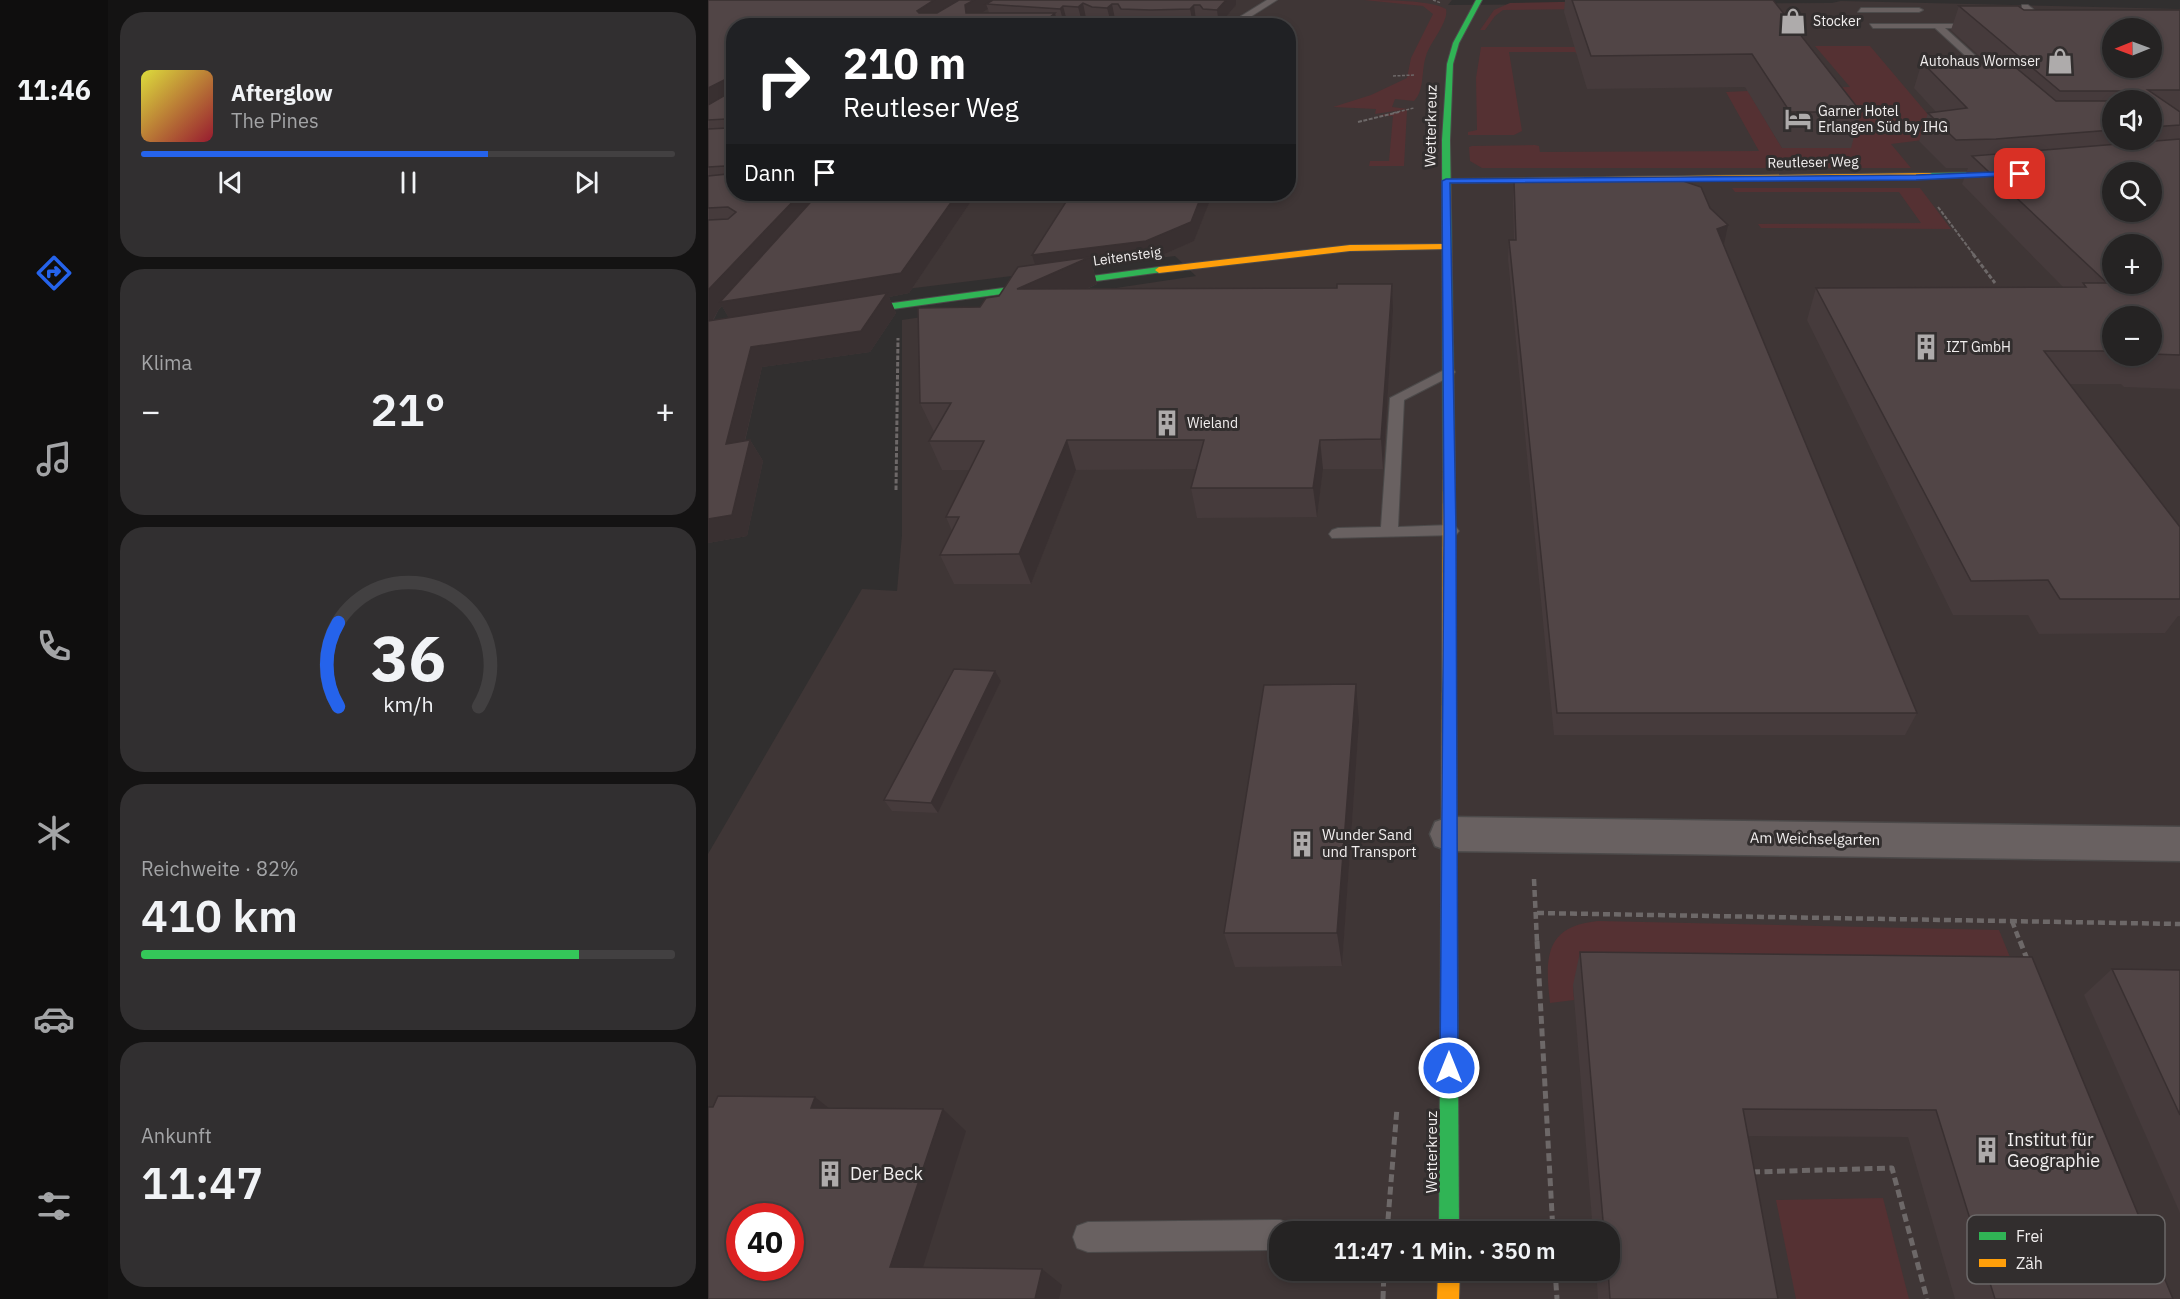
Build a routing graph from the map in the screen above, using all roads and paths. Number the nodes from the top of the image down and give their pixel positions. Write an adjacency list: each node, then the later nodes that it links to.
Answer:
1 (1479, 0): 18 (street, Wetterkreuz)
2 (1270, 1): 3 (lane); 6 (lane)
3 (1245, 2)
4 (2025, 7): 11 (lane)
5 (1861, 10): 8 (lane)
6 (1242, 18)
7 (1873, 26): 8 (lane)
8 (1937, 26): 9 (lane); 13 (lane)
9 (1995, 26)
10 (2028, 26): 11 (lane)
11 (2050, 26): 12 (lane)
12 (2061, 26)
13 (2004, 86)
14 (1420, 107): 15 (path)
15 (1358, 122)
16 (2027, 173): 17 (street, Reutleser Weg)
17 (1916, 177): 18 (street, Reutleser Weg); 20 (path)
18 (1446, 181): 19 (street, Wetterkreuz)
19 (1446, 247): 21 (street, Leitensteig); 23 (street, Wetterkreuz)
20 (1995, 283)
21 (898, 303): 22 (street, Leitensteig); 24 (path)
22 (829, 315)
23 (1448, 372): 25 (street, Wetterkreuz); 26 (lane)
24 (896, 490)
25 (1450, 531): 26 (lane); 28 (street, Wetterkreuz)
26 (1389, 532): 27 (lane)
27 (1338, 534)
28 (1449, 834): 29 (street, Am Weichselgarten); 36 (street, Wetterkreuz)
29 (1531, 834): 30 (street, Am Weichselgarten); 31 (path)
30 (2180, 844)
31 (1537, 913): 32 (path); 37 (path)
32 (2012, 921): 33 (path); 34 (path)
33 (2180, 924)
34 (2030, 965)
35 (1754, 1182): 46 (path)
36 (1449, 1221)
37 (1552, 1221)
38 (1269, 1235): 39 (lane)
39 (1088, 1237)
40 (1384, 1281): 43 (path)
41 (1449, 1281): 44 (street)
42 (1556, 1281): 45 (path)
43 (1383, 1299)
44 (1448, 1299)
45 (1557, 1299)
46 (1927, 1299)

